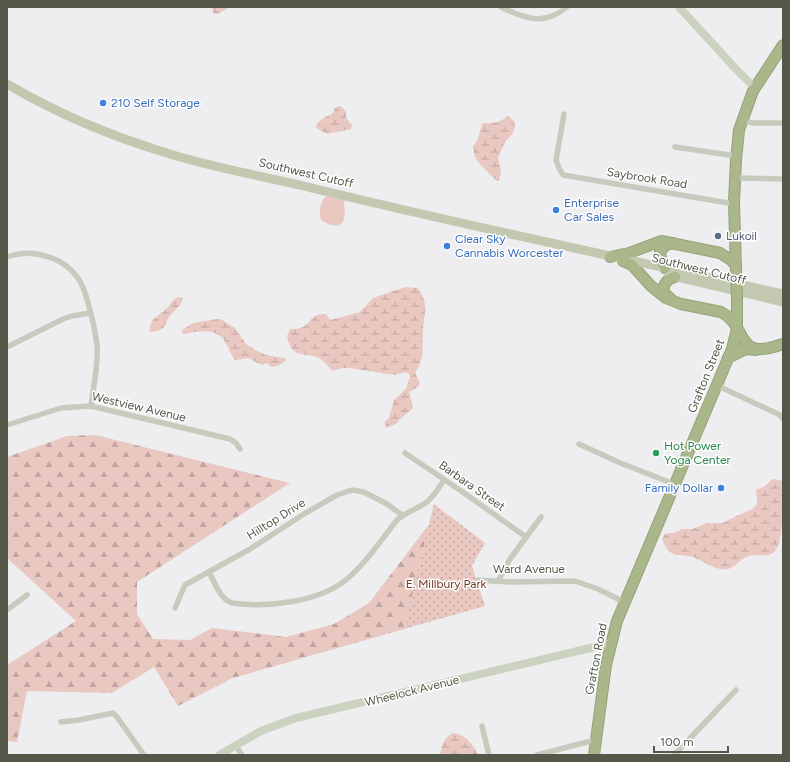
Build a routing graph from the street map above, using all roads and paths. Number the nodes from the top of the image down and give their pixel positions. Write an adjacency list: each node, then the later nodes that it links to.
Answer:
1 (501, 7): 2 (street)
2 (567, 7)
3 (683, 8): 6 (street)
4 (783, 45): 6 (highway, Grafton Street)
5 (7, 84): 19 (main road, Southwest Cutoff)
6 (755, 88): 8 (highway, Grafton Street)
7 (564, 114): 14 (street, Saybrook Road)
8 (742, 121): 9 (street); 11 (highway, Grafton Street)
9 (783, 123)
10 (675, 147): 11 (street)
11 (736, 156): 12 (highway, Grafton Street)
12 (735, 178): 13 (street); 14 (highway, Grafton Street)
13 (783, 179)
14 (734, 204): 16 (highway, Grafton Street)
15 (674, 243): 17 (highway); 19 (highway); 21 (highway)
16 (735, 244): 17 (highway); 22 (highway, Grafton Street)
17 (720, 253): 22 (highway)
18 (7, 257): 27 (street)
19 (610, 257): 20 (main road, Southwest Cutoff); 21 (main road, Southwest Cutoff)
20 (627, 263): 23 (main road, Southwest Cutoff); 28 (highway)
21 (665, 268): 24 (main road, Southwest Cutoff)
22 (736, 268): 25 (highway, Grafton Street, bridge)
23 (675, 277): 25 (highway); 26 (main road, Southwest Cutoff)
24 (783, 294)
25 (737, 302): 28 (highway, Grafton Street)
26 (783, 302)
27 (90, 313): 30 (street); 34 (street)
28 (737, 329): 29 (highway); 32 (highway, Grafton Street)
29 (783, 344)
30 (7, 347)
31 (783, 347): 32 (highway)
32 (728, 358): 33 (highway, Grafton Street)
33 (716, 385): 35 (street); 41 (highway, Grafton Street)
34 (91, 406): 36 (street, Westview Avenue); 38 (street, Westview Avenue)
35 (783, 418)
36 (7, 425)
37 (579, 444): 41 (street)
38 (240, 449)
39 (405, 453): 40 (street, Barbara Street)
40 (444, 480): 42 (street); 44 (street, Barbara Street)
41 (674, 484): 46 (highway, Grafton Street)
42 (402, 515): 45 (street, Hilltop Drive); 45 (street)
43 (541, 517): 44 (street)
44 (526, 537): 48 (street)
45 (209, 572): 51 (street, Hilltop Drive)
46 (637, 572): 50 (highway, Grafton Road)
47 (478, 580): 48 (street, Ward Avenue)
48 (498, 581): 50 (street, Ward Avenue)
49 (27, 595): 52 (street)
50 (624, 602): 53 (highway, Grafton Road)
51 (176, 608)
52 (7, 610)
53 (611, 642): 57 (highway, Grafton Road); 58 (street, Wheelock Avenue)
54 (736, 690): 65 (street)
55 (61, 722): 59 (street)
56 (482, 726): 62 (street)
57 (595, 740): 63 (street); 64 (highway, Grafton Road)
58 (235, 745): 60 (street, Wheelock Avenue); 61 (street)
59 (144, 755)
60 (219, 755)
61 (242, 755)
62 (489, 755)
63 (537, 755)
64 (594, 755)
65 (674, 755)

